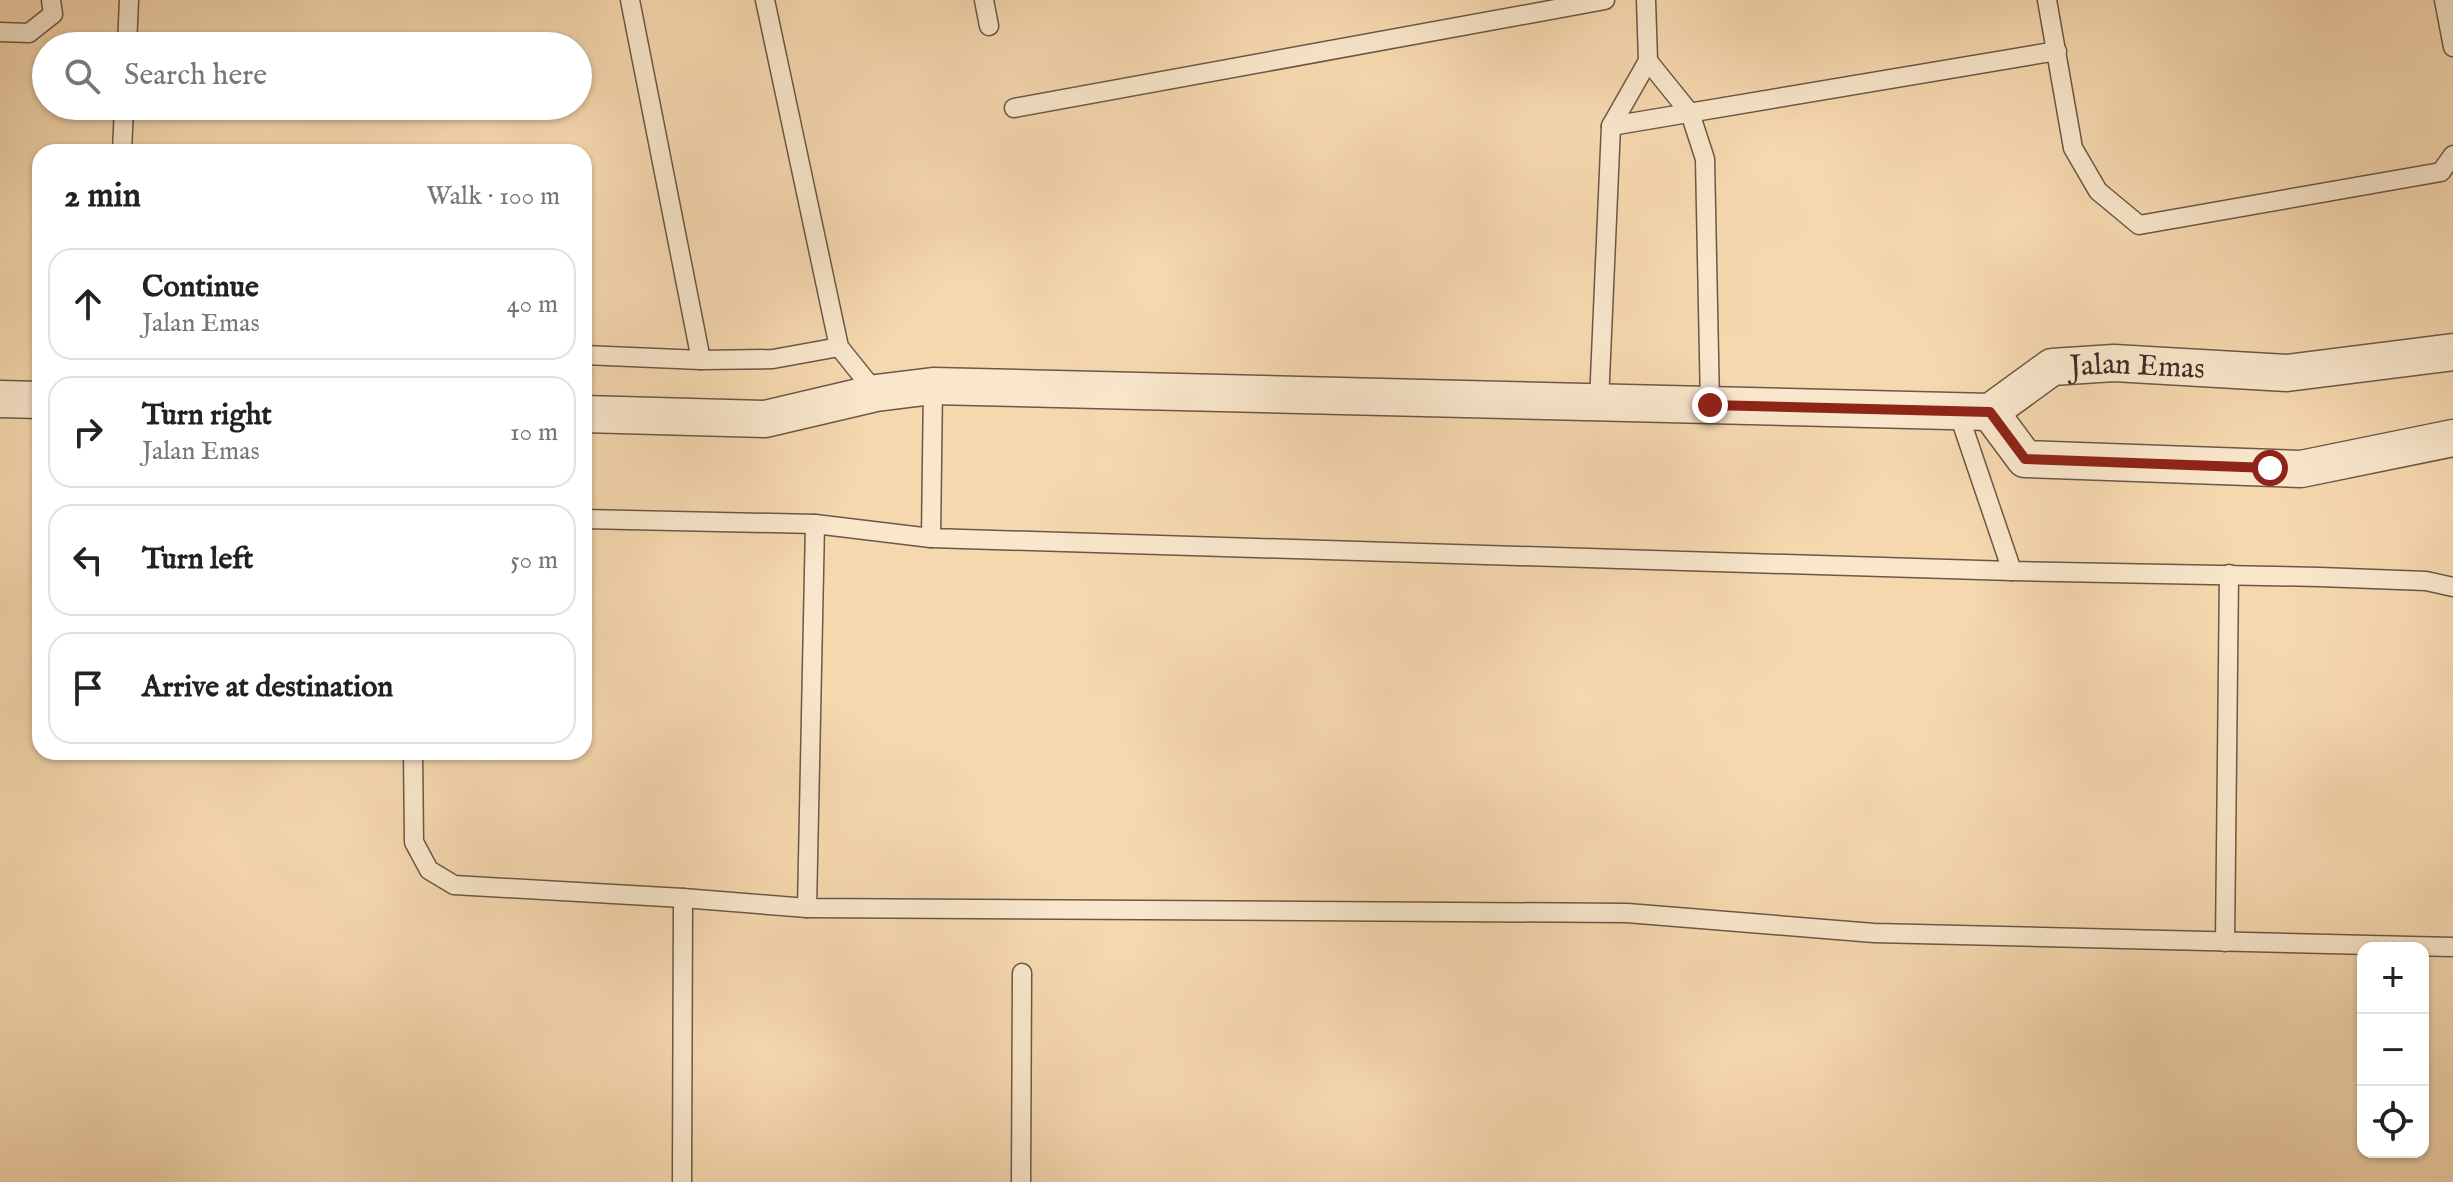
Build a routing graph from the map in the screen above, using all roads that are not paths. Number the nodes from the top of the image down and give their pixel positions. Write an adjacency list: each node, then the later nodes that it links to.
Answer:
1 (51, 0): 11 (lane)
2 (129, 0): 12 (lane)
3 (630, 0): 25 (lane)
4 (765, 0): 22 (lane)
5 (984, 0): 10 (lane)
6 (1605, 0): 16 (lane)
7 (1646, 0): 15 (lane)
8 (2047, 0): 14 (lane)
9 (2444, 0): 13 (lane)
10 (989, 26)
11 (0, 32)
12 (128, 32)
13 (2453, 47)
14 (2057, 51): 17 (lane); 21 (lane)
15 (1648, 61): 17 (lane); 19 (lane)
16 (1014, 108)
17 (1690, 113): 19 (lane); 31 (lane)
18 (123, 120): 20 (lane)
19 (1611, 126): 30 (lane)
20 (122, 144)
21 (2453, 155)
22 (839, 347): 25 (lane); 27 (lane)
23 (2453, 352): 32 (street, Jalan Emas)
24 (592, 355): 25 (lane)
25 (701, 360)
26 (933, 386): 27 (street); 30 (street); 37 (lane)
27 (876, 393): 33 (street)
28 (0, 399): 29 (street)
29 (32, 400)
30 (1599, 402): 31 (street)
31 (1710, 405): 32 (street)
32 (1974, 412): 34 (street); 38 (lane)
33 (592, 414)
34 (2453, 438)
35 (592, 519): 36 (lane)
36 (815, 524): 37 (lane); 43 (lane)
37 (931, 538): 38 (lane)
38 (2012, 571): 39 (lane)
39 (2229, 574): 40 (lane); 44 (lane)
40 (2453, 587)
41 (413, 760): 42 (lane)
42 (683, 898): 43 (lane); 47 (lane)
43 (807, 908): 44 (lane)
44 (2225, 942): 45 (lane)
45 (2453, 947)
46 (1022, 973): 48 (lane)
47 (682, 1182)
48 (1021, 1182)

